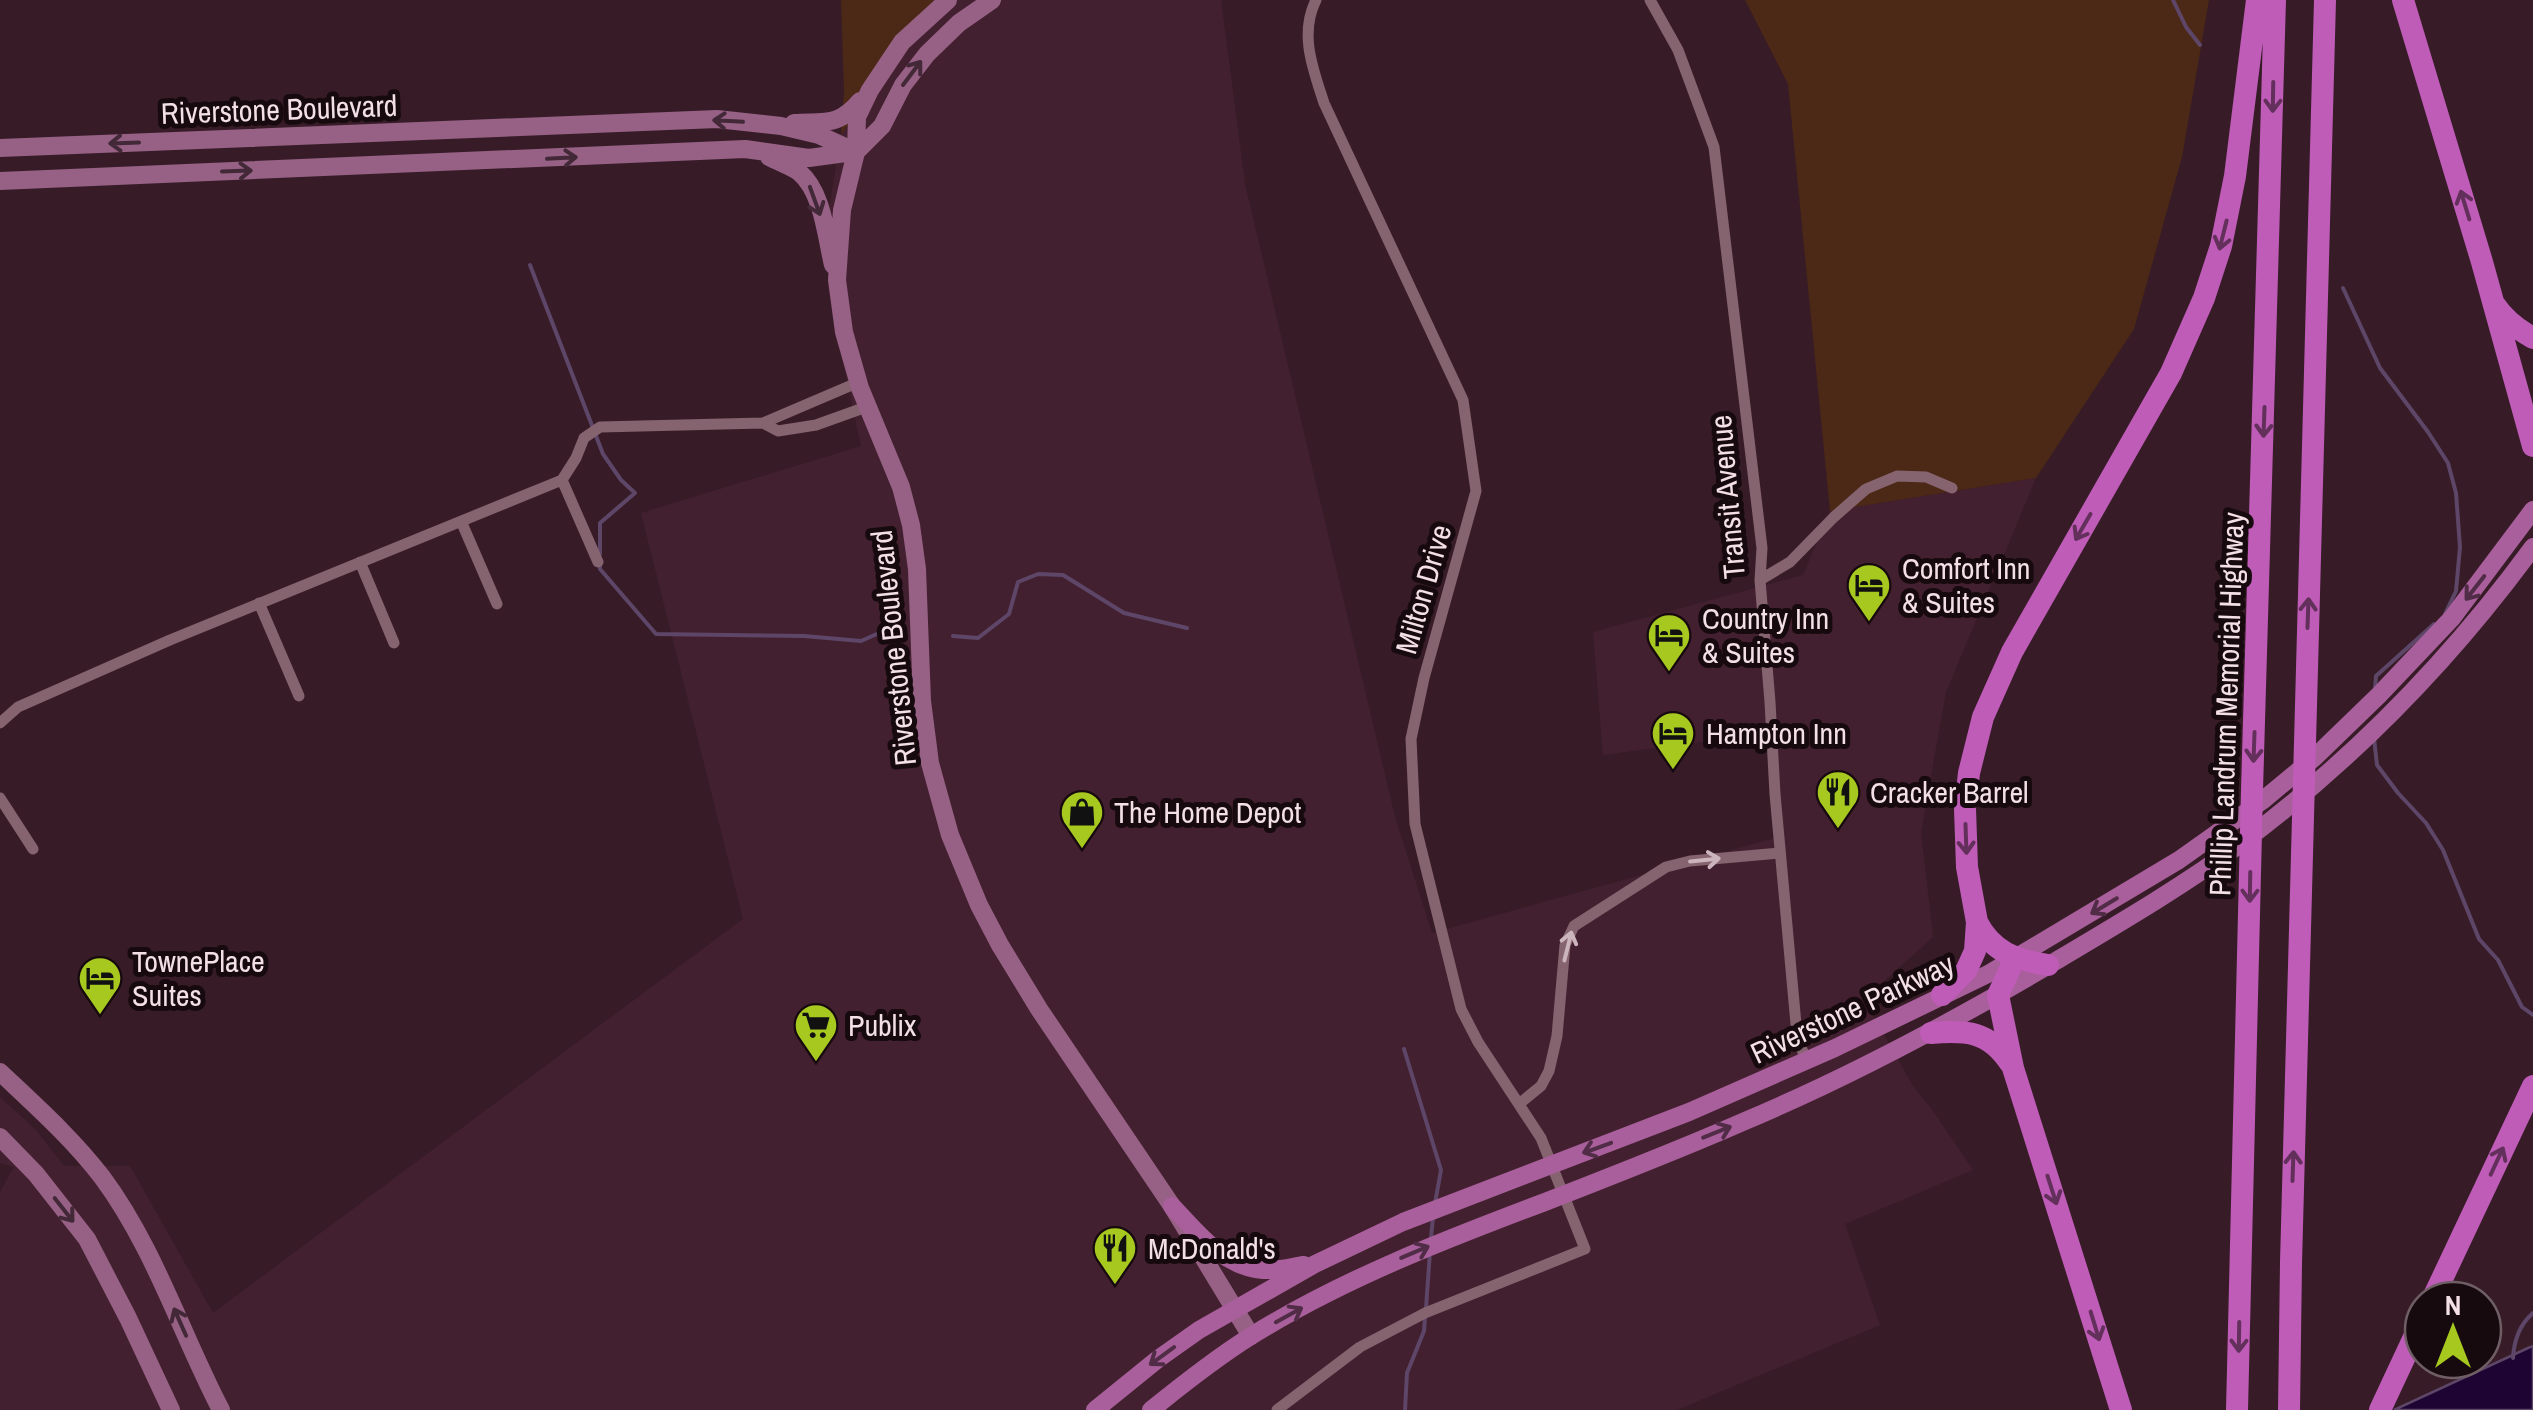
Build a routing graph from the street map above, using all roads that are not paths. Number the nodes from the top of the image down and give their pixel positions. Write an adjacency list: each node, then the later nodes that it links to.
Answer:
1 (948, 0): 9 (street)
2 (992, 0): 13 (street, one-way to 2)
3 (1316, 0): 48 (street, Milton Drive)
4 (1650, 0): 29 (street, Transit Avenue)
5 (2257, 0): 38 (highway, one-way to 38)
6 (2276, 0): 64 (highway, Phillip Landrum Memorial Highway, one-way to 64)
7 (2325, 0): 65 (highway, one-way to 7)
8 (2403, 0): 16 (highway, one-way to 8)
9 (870, 90): 10 (street); 13 (street)
10 (764, 124): 11 (street, Riverstone Boulevard, one-way to 11); 13 (street, Riverstone Boulevard)
11 (0, 148)
12 (756, 150): 13 (street, Riverstone Boulevard); 14 (street, Riverstone Boulevard, one-way to 12); 15 (street, one-way to 15)
13 (856, 152): 15 (street, Riverstone Boulevard)
14 (0, 181)
15 (836, 280): 18 (street, Riverstone Boulevard)
16 (2492, 299): 17 (highway); 21 (highway)
17 (2533, 338)
18 (859, 382): 19 (street, Riverstone Boulevard); 20 (street)
19 (868, 406): 20 (street); 52 (street, Riverstone Boulevard)
20 (763, 422): 22 (street)
21 (2533, 446)
22 (562, 480): 25 (street); 28 (street)
23 (1952, 488): 29 (street)
24 (2533, 510): 39 (main road, Riverstone Parkway, one-way to 39)
25 (462, 522): 27 (street); 31 (street)
26 (2533, 547): 40 (main road, Riverstone Parkway)
27 (360, 562): 30 (street); 32 (street)
28 (598, 562)
29 (1760, 580): 37 (street, Transit Avenue)
30 (259, 603): 33 (street); 34 (street)
31 (497, 604)
32 (394, 643)
33 (299, 696)
34 (0, 722)
35 (0, 798): 36 (street)
36 (34, 849)
37 (1780, 853): 44 (street, Transit Avenue); 48 (street, one-way to 37)
38 (1977, 922): 39 (highway); 41 (highway)
39 (2015, 958): 40 (highway); 41 (main road, Riverstone Parkway); 42 (highway)
40 (2048, 966): 42 (main road, Riverstone Parkway)
41 (1942, 995): 44 (main road, Riverstone Parkway)
42 (1998, 996): 43 (main road, Riverstone Parkway); 45 (highway)
43 (1930, 1033): 45 (highway); 51 (main road, Riverstone Parkway, one-way to 43)
44 (1806, 1061): 50 (main road, Riverstone Parkway, one-way to 50)
45 (2013, 1068): 63 (highway, one-way to 63)
46 (0, 1072): 59 (street, one-way to 46)
47 (2533, 1086): 54 (highway, one-way to 47)
48 (1519, 1104): 50 (street, Milton Drive)
49 (0, 1137): 58 (street, one-way to 58)
50 (1551, 1165): 51 (street, Milton Drive); 53 (main road, Riverstone Parkway)
51 (1562, 1195): 56 (main road, Riverstone Parkway, one-way to 51); 62 (street, Milton Drive)
52 (1172, 1206): 53 (main road); 55 (street, Riverstone Boulevard)
53 (1314, 1264): 55 (main road, Riverstone Parkway)
54 (2441, 1280)
55 (1234, 1309): 56 (street, Riverstone Boulevard); 60 (main road, Riverstone Parkway, one-way to 60)
56 (1251, 1336): 61 (main road, Riverstone Parkway)
57 (2403, 1361): 66 (highway)
58 (170, 1410)
59 (221, 1410)
60 (1096, 1410)
61 (1151, 1410)
62 (1277, 1410)
63 (2122, 1410)
64 (2237, 1410)
65 (2289, 1410)
66 (2380, 1410)

